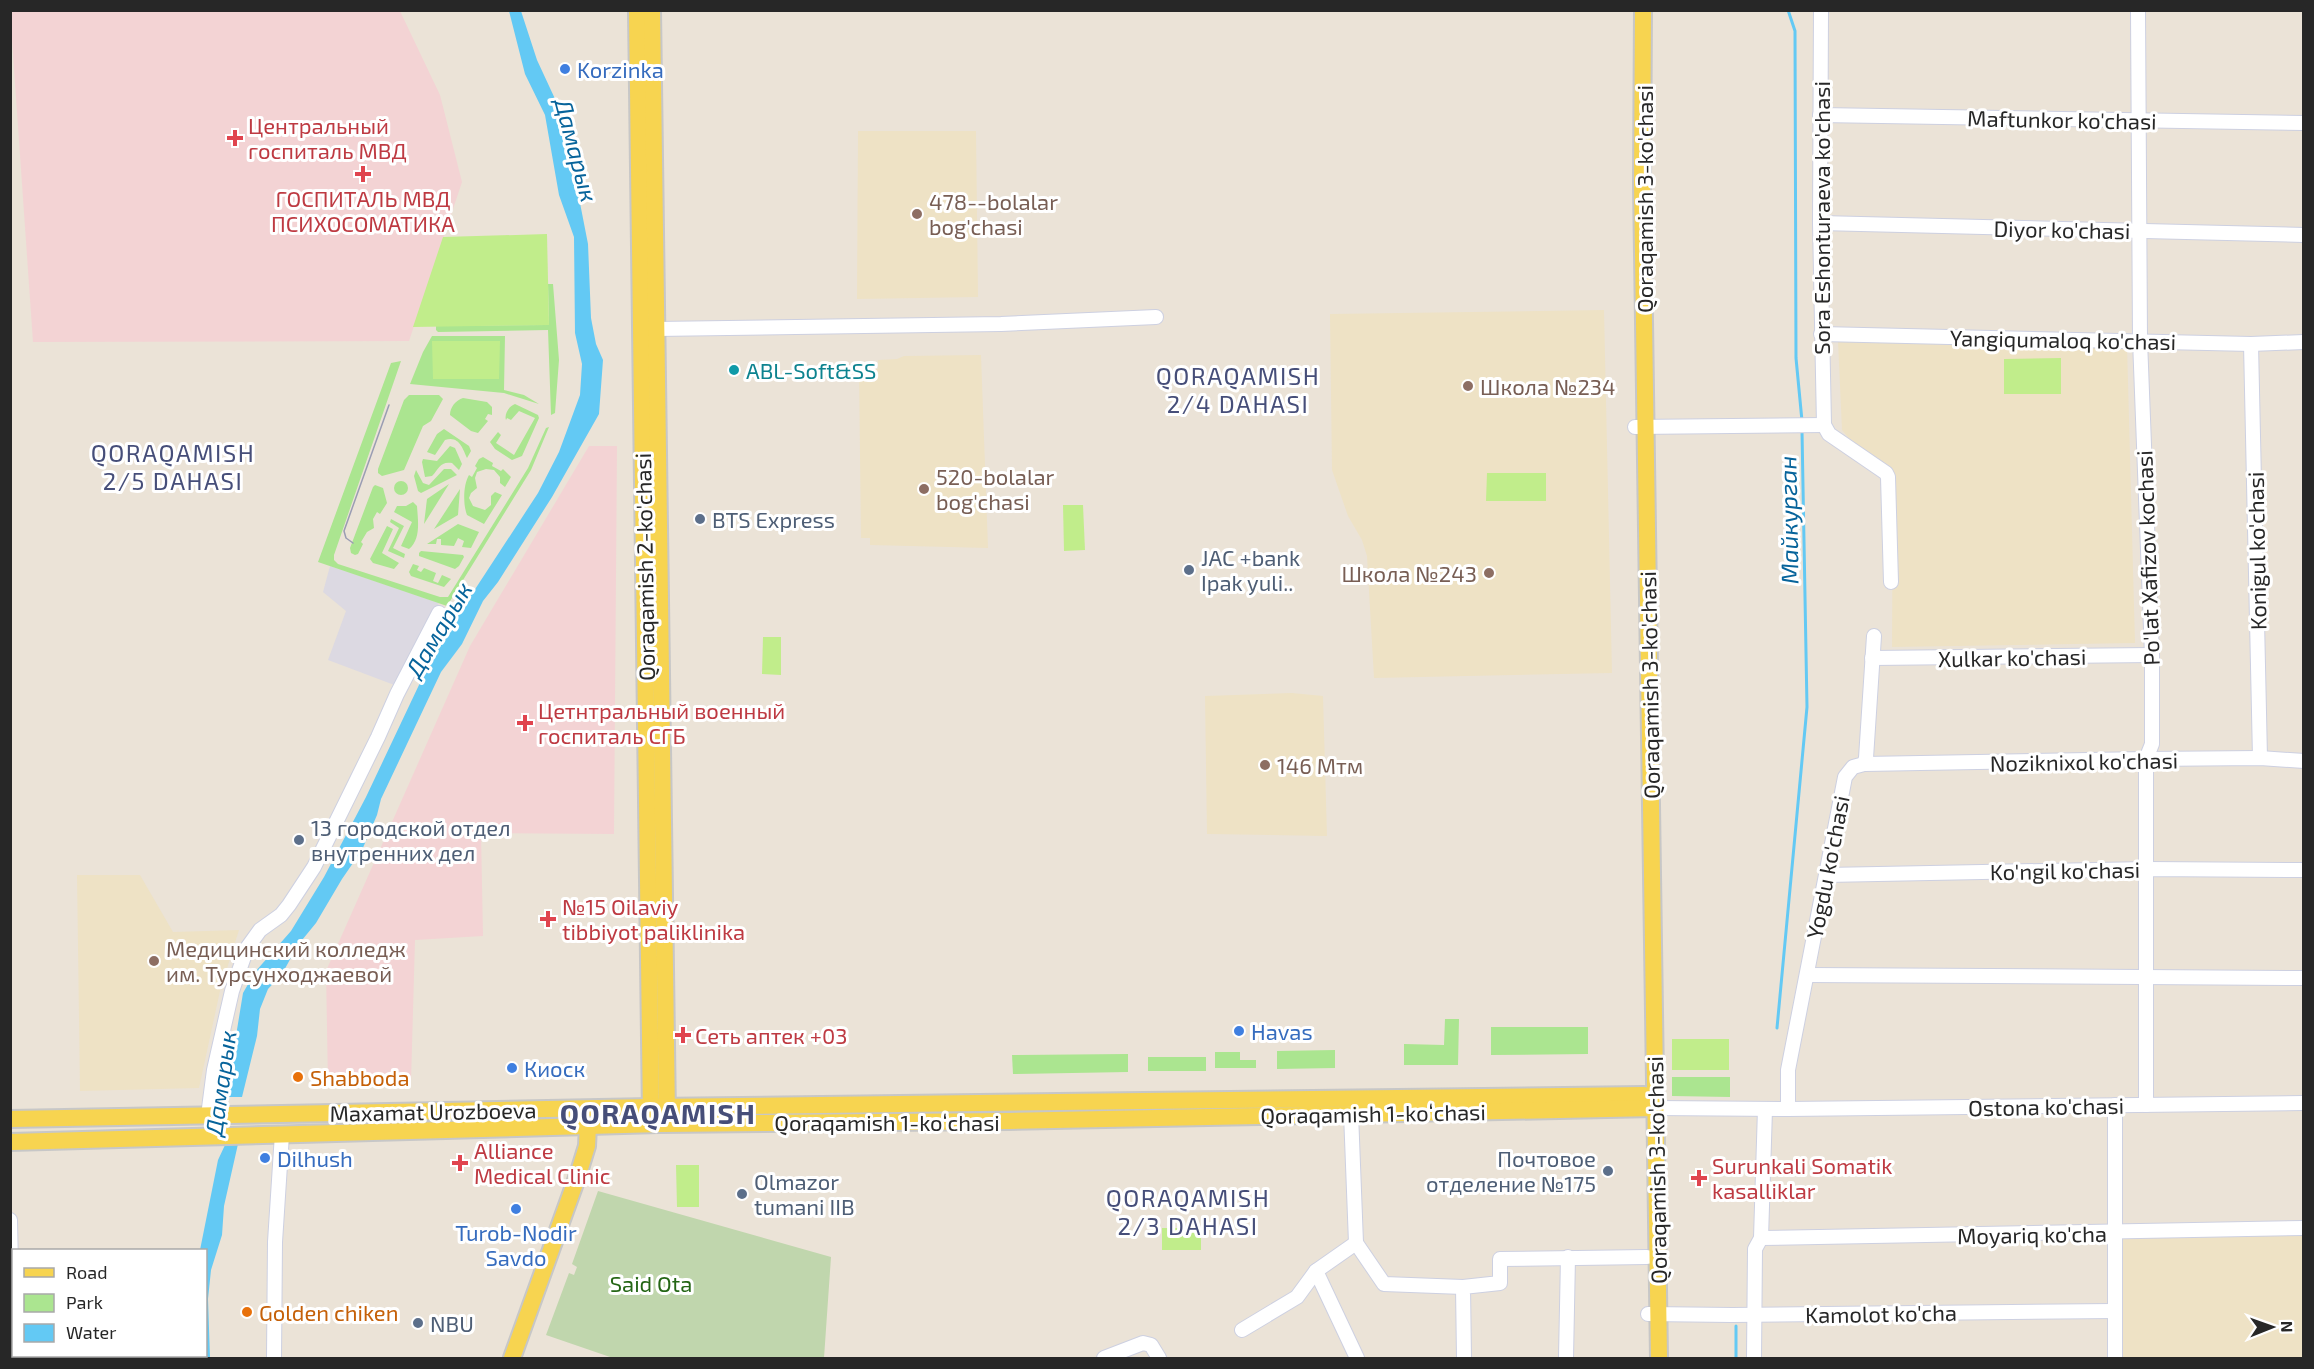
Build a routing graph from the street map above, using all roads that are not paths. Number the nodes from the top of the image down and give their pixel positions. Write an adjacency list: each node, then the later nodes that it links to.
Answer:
1 (637, 10): 19 (main road, Qoraqamish 2-ko'chasi)
2 (652, 10): 14 (main road, Qoraqamish 2-ko'chasi)
3 (1634, 10): 21 (main road, Qoraqamish 3-ko'chasi)
4 (1643, 10): 21 (main road, Qoraqamish 3-ko'chasi)
5 (1821, 10): 7 (street, Sora Eshonturaeva ko'chasi)
6 (2138, 10): 8 (street, Po'lat Xafizov kochasi)
7 (1820, 116): 8 (street, Maftunkor ko'chasi); 10 (street, Sora Eshonturaeva ko'chasi)
8 (2138, 120): 9 (street, Maftunkor ko'chasi); 11 (street, Po'lat Xafizov kochasi)
9 (2304, 123)
10 (1820, 223): 11 (street, Diyor ko'chasi); 15 (street, Sora Eshonturaeva ko'chasi)
11 (2139, 231): 12 (street, Diyor ko'chasi); 16 (street, Po'lat Xafizov kochasi)
12 (2304, 235)
13 (1156, 317): 14 (street)
14 (656, 328): 19 (main road, Qoraqamish 2-ko'chasi)
15 (1821, 334): 16 (street, Yangiqumaloq ko'chasi); 20 (street, Sora Eshonturaeva ko'chasi)
16 (2140, 340): 18 (street, Yangiqumaloq ko'chasi); 25 (street, Po'lat Xafizov kochasi)
17 (2304, 342): 18 (street, Yangiqumaloq ko'chasi)
18 (2251, 344): 27 (street, Konigul ko'chasi)
19 (649, 375): 46 (main road, Qoraqamish 2-ko'chasi)
20 (1824, 425): 21 (street); 22 (street)
21 (1640, 427): 39 (main road, Qoraqamish 3-ko'chasi)
22 (1891, 582)
23 (439, 613): 45 (street)
24 (1874, 636): 26 (street)
25 (2152, 655): 26 (street, Xulkar ko'chasi); 28 (street, Po'lat Xafizov kochasi)
26 (1872, 658): 30 (street)
27 (2260, 758): 28 (street, Noziknixol ko'chasi); 29 (street, Noziknixol ko'chasi)
28 (2146, 759): 30 (street, Noziknixol ko'chasi); 31 (street, Po'lat Xafizov kochasi)
29 (2304, 761)
30 (1864, 764): 33 (street, Yogdu ko'chasi)
31 (2147, 869): 32 (street, Ko'ngil ko'chasi); 33 (street, Ko'ngil ko'chasi); 35 (street, Po'lat Xafizov kochasi)
32 (2304, 870)
33 (1826, 875): 34 (street, Yogdu ko'chasi)
34 (1807, 975): 35 (street); 43 (street, Yogdu ko'chasi)
35 (2146, 976): 36 (street); 41 (street, Po'lat Xafizov kochasi)
36 (2304, 978)
37 (1008, 1103): 39 (main road, Qoraqamish 1-koʻchasi); 46 (main road, Qoraqamish 1-koʻchasi); 48 (main road)
38 (2304, 1103): 41 (street, Ostona ko'chasi)
39 (1647, 1104): 42 (street, Ostona ko'chasi); 44 (main road, Qoraqamish 1-koʻchasi); 58 (main road, Qoraqamish 3-ko'chasi); 63 (main road, Qoraqamish 3-ko'chasi)
40 (2115, 1105): 41 (street, Ostona ko'chasi); 43 (street, Ostona ko'chasi); 54 (street)
41 (2146, 1105)
42 (1765, 1109): 43 (street, Ostona ko'chasi); 55 (street)
43 (1788, 1109)
44 (1351, 1113): 48 (main road, Qoraqamish 1-koʻchasi); 56 (street)
45 (210, 1116): 46 (main road, Maxamat Urozboeva); 47 (main road)
46 (659, 1116): 48 (main road, Qoraqamish 1-koʻchasi); 49 (main road, Qoraqamish 1-koʻchasi)
47 (10, 1119)
48 (1009, 1121)
49 (588, 1126): 50 (main road, Qoraqamish 1-koʻchasi); 67 (main road)
50 (282, 1134): 51 (main road, Qoraqamish 1-koʻchasi); 66 (street)
51 (10, 1142)
52 (10, 1220): 62 (street)
53 (2304, 1228): 54 (street, Moyariq ko'cha)
54 (2115, 1233): 55 (street, Moyariq ko'cha); 61 (street)
55 (1761, 1238): 64 (street)
56 (1356, 1243): 59 (street); 60 (street)
57 (1568, 1257): 58 (street); 60 (street); 72 (street)
58 (1647, 1257): 63 (main road, Qoraqamish 3-ko'chasi)
59 (1316, 1271): 65 (street); 70 (street)
60 (1463, 1287): 71 (street)
61 (2114, 1311): 64 (street, Kamolot ko'cha); 76 (street)
62 (12, 1313)
63 (1653, 1314): 64 (street, Kamolot ko'cha); 73 (main road, Qoraqamish 3-ko'chasi); 74 (main road, Qoraqamish 3-ko'chasi)
64 (1751, 1315): 75 (street)
65 (1242, 1330)
66 (274, 1359)
67 (512, 1359)
68 (1104, 1359): 69 (street)
69 (1159, 1359)
70 (1357, 1359)
71 (1464, 1359)
72 (1566, 1359)
73 (1649, 1359)
74 (1659, 1359)
75 (1754, 1359)
76 (2115, 1359)

